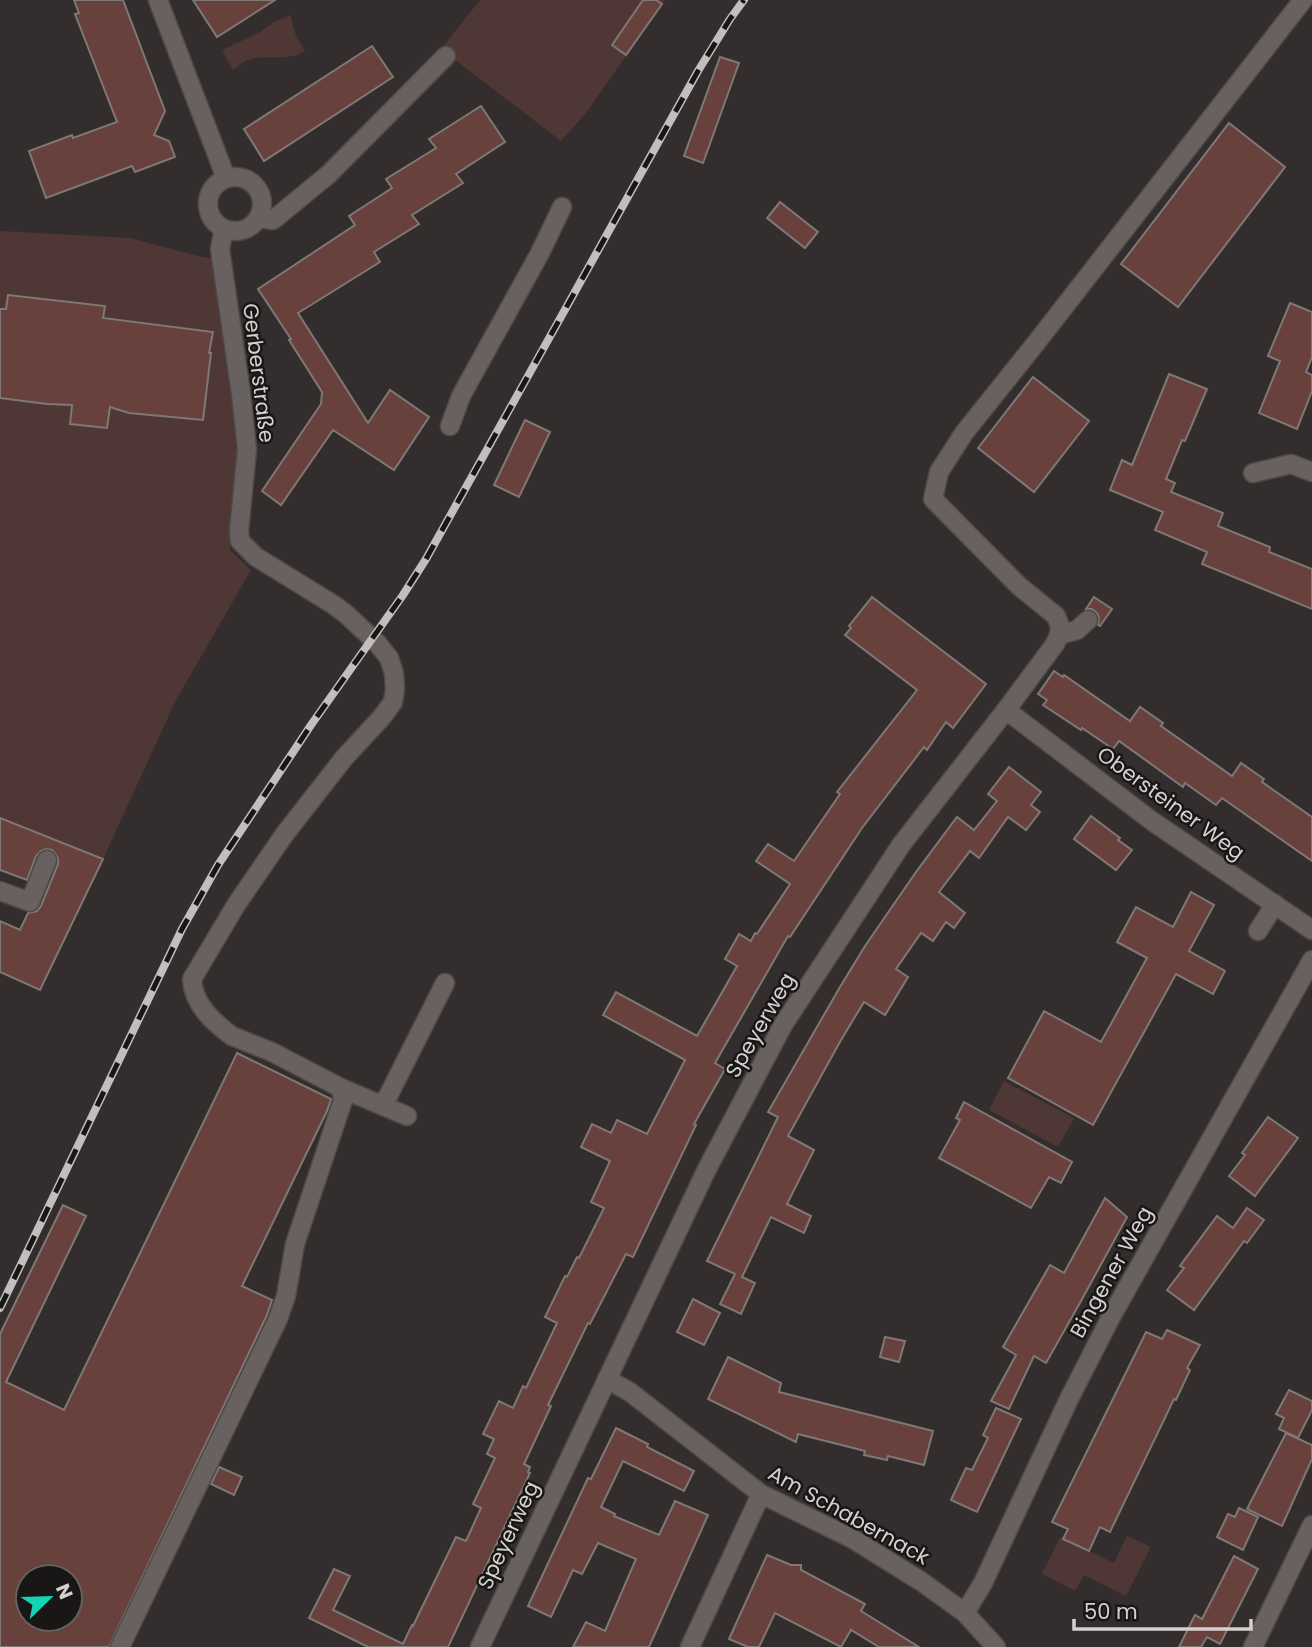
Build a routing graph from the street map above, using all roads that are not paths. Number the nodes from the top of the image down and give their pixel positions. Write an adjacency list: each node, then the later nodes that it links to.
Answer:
1 (158, 0): 4 (street)
2 (1303, 0): 12 (street)
3 (446, 56): 6 (street)
4 (226, 178): 6 (street); 7 (street)
5 (562, 207): 8 (street)
6 (260, 218): 7 (street)
7 (224, 229): 21 (street, Gerberstraße)
8 (450, 426)
9 (1312, 472): 10 (street)
10 (1253, 473)
11 (1088, 620): 12 (street)
12 (1059, 635): 13 (street, Speyerweg)
13 (1006, 710): 16 (street, Obersteiner Weg); 24 (street, Speyerweg)
14 (47, 860): 15 (street)
15 (0, 891)
16 (1275, 904): 17 (street, Obersteiner Weg); 18 (street)
17 (1312, 930)
18 (1258, 932)
19 (1312, 960): 27 (street, Bingener Weg)
20 (445, 983): 22 (street)
21 (341, 1088): 22 (street); 28 (street)
22 (383, 1106): 23 (street)
23 (407, 1116)
24 (607, 1379): 25 (street, Am Schabernack); 29 (street, Speyerweg)
25 (761, 1494): 27 (street, Am Schabernack); 30 (street)
26 (1312, 1525): 32 (street)
27 (965, 1613): 31 (street, Am Schabernack)
28 (120, 1647)
29 (480, 1647)
30 (690, 1647)
31 (996, 1647)
32 (1253, 1647)

